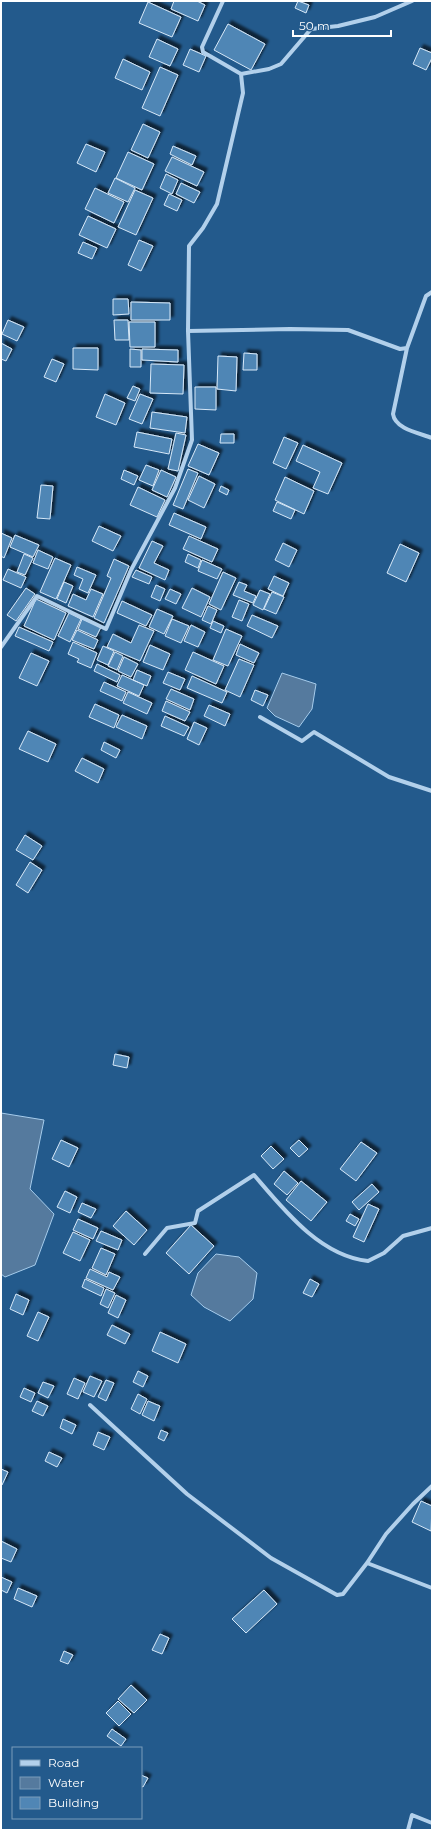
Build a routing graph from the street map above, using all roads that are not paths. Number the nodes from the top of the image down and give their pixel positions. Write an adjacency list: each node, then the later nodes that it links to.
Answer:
1 (223, 1): 3 (street)
2 (412, 1): 3 (street)
3 (241, 74): 5 (street)
4 (432, 292): 6 (street)
5 (188, 331): 6 (street); 8 (street)
6 (407, 348): 7 (street)
7 (432, 438)
8 (1, 647)
9 (260, 717): 10 (street)
10 (432, 792)
11 (432, 1228): 12 (street)
12 (145, 1254)
13 (90, 1405): 15 (street)
14 (432, 1486): 15 (street)
15 (367, 1563): 16 (street)
16 (432, 1588)
17 (432, 1822): 18 (street)
18 (408, 1830)

